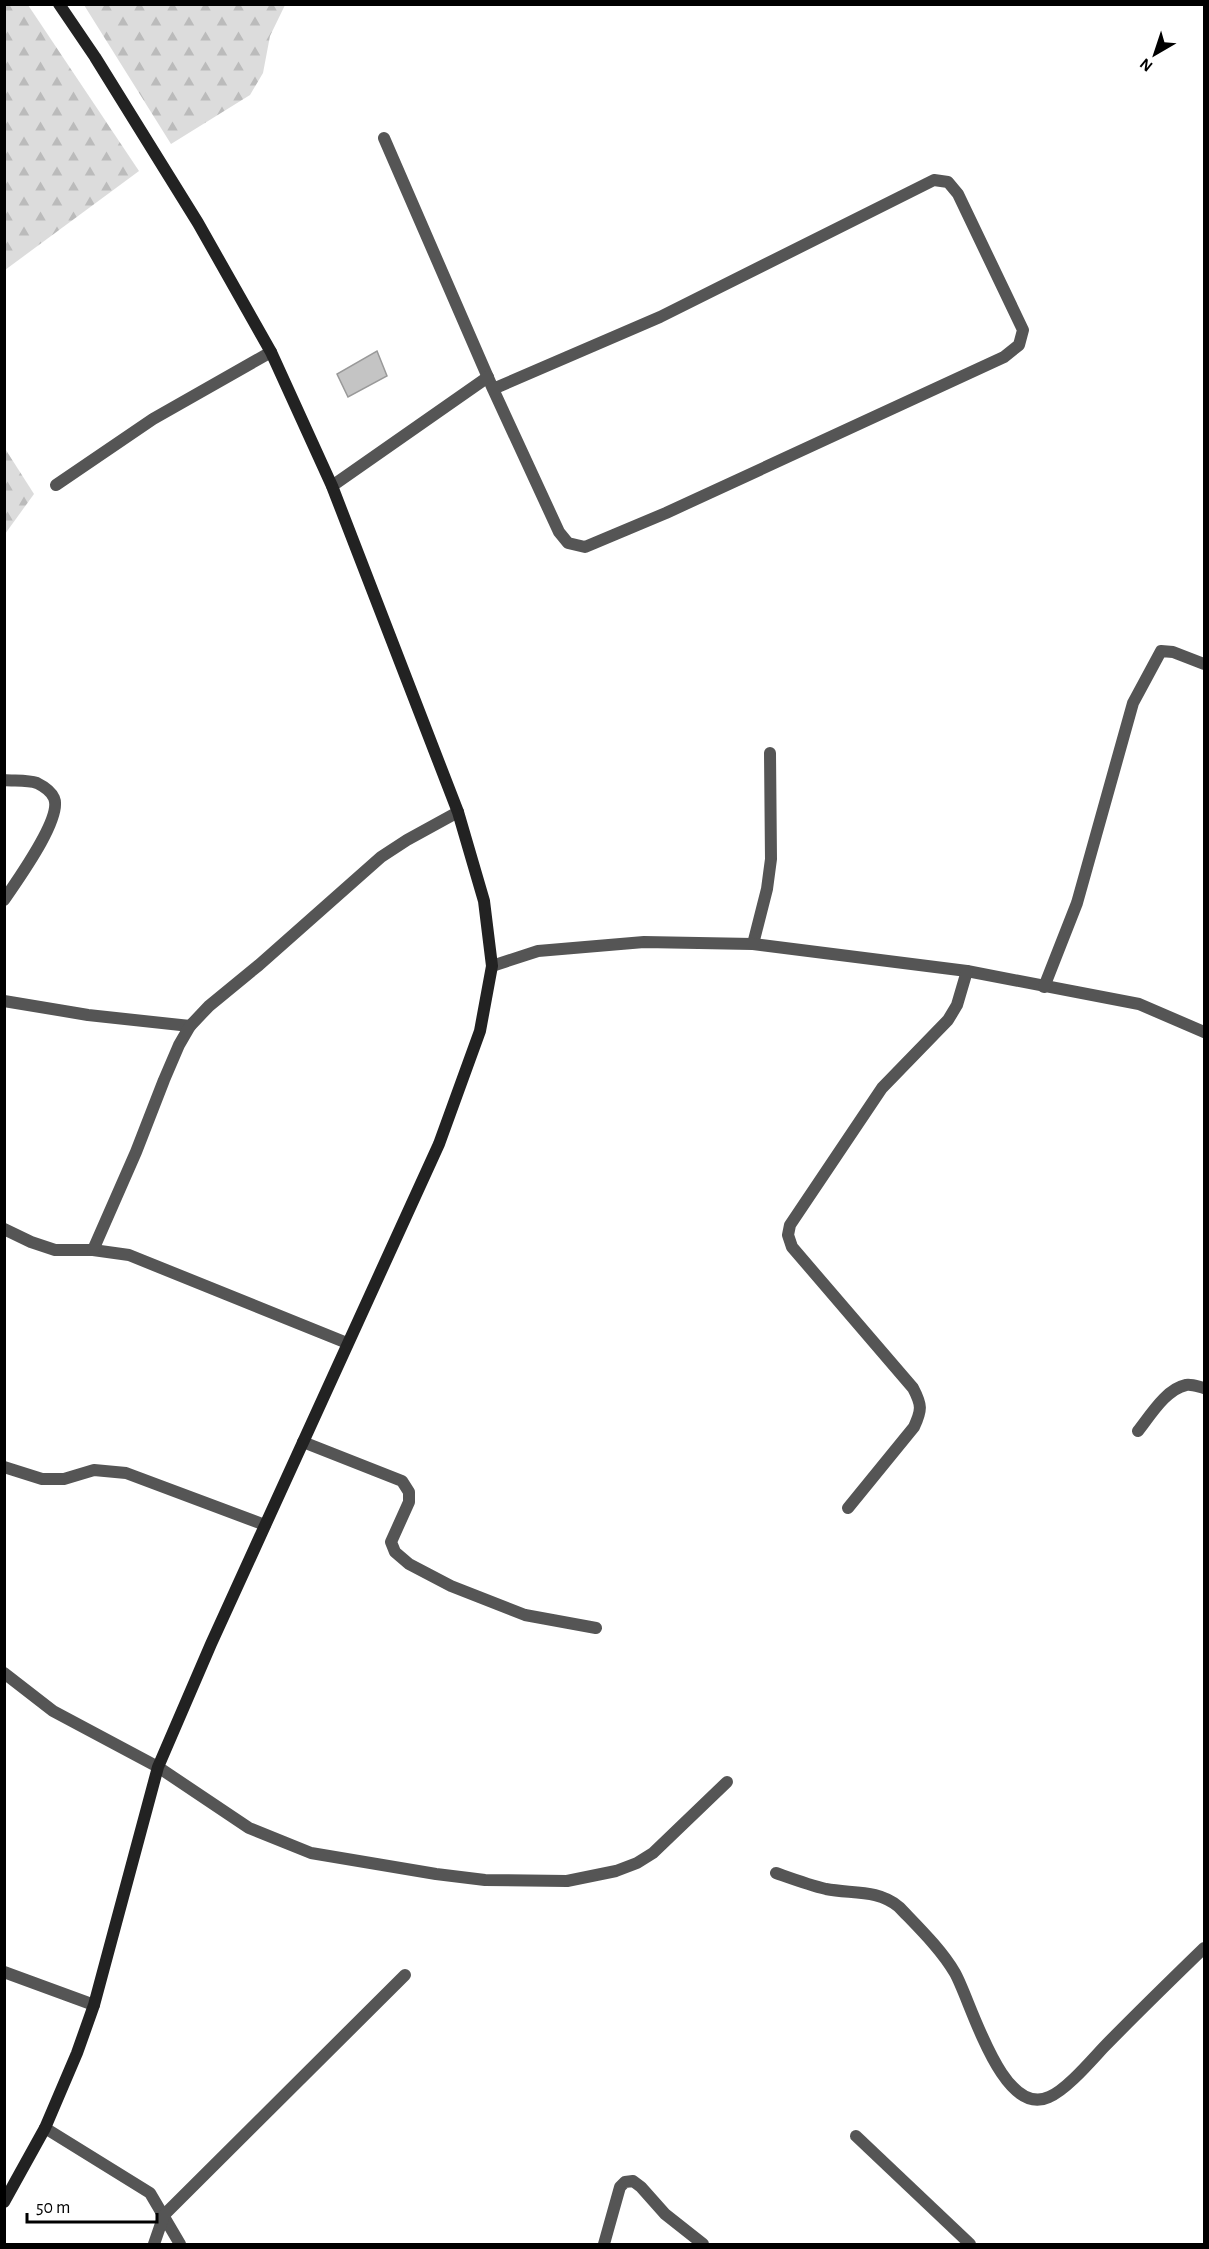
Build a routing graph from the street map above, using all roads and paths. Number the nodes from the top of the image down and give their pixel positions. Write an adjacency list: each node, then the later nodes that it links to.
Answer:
1 (59, 4): 3 (main road)
2 (384, 138): 4 (street)
3 (271, 352): 6 (street); 7 (main road)
4 (488, 377): 5 (street); 7 (street)
5 (493, 389): 5 (street)
6 (57, 485)
7 (332, 486): 11 (main road)
8 (1204, 664): 16 (street)
9 (770, 753): 13 (street)
10 (4, 780): 12 (street)
11 (458, 812): 14 (main road); 18 (street)
12 (4, 900)
13 (753, 944): 14 (street); 15 (street)
14 (492, 966): 22 (main road)
15 (967, 971): 16 (street); 27 (street)
16 (1044, 987): 19 (street)
17 (4, 1001): 18 (street)
18 (190, 1026): 21 (street)
19 (1204, 1032)
20 (4, 1229): 21 (street)
21 (93, 1250): 22 (street)
22 (347, 1343): 25 (main road)
23 (1204, 1388): 24 (street)
24 (1138, 1431)
25 (303, 1442): 28 (main road); 29 (street)
26 (4, 1467): 28 (street)
27 (848, 1508)
28 (265, 1526): 31 (main road)
29 (596, 1629)
30 (4, 1673): 31 (street)
31 (158, 1767): 32 (street); 37 (main road)
32 (727, 1782)
33 (776, 1873): 34 (street)
34 (1204, 1948)
35 (4, 1972): 37 (street)
36 (405, 1975): 41 (street)
37 (94, 2005): 38 (main road)
38 (45, 2128): 40 (main road); 41 (street)
39 (856, 2136): 46 (street)
40 (4, 2202)
41 (164, 2215): 42 (street); 43 (street)
42 (154, 2244)
43 (180, 2244)
44 (604, 2244): 45 (street)
45 (703, 2244)
46 (970, 2244)

